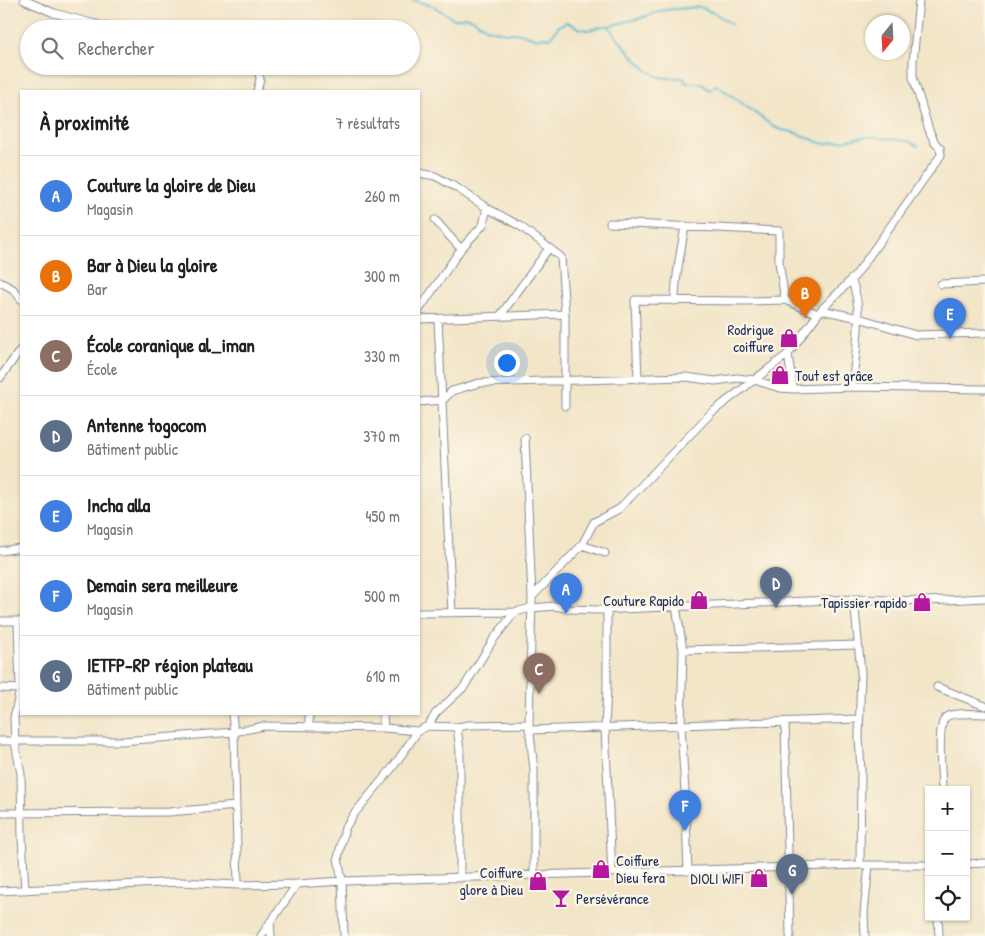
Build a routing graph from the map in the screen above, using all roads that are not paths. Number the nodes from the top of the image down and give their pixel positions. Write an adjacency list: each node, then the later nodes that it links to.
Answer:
1 (24, 0): 3 (street)
2 (919, 0): 13 (street)
3 (78, 20)
4 (260, 75): 5 (street)
5 (258, 90)
6 (420, 173): 7 (street)
7 (488, 208): 11 (street); 12 (street)
8 (435, 220): 12 (street)
9 (610, 223): 10 (street)
10 (685, 226): 18 (street); 19 (street)
11 (550, 248): 22 (street); 23 (street)
12 (461, 249): 20 (street)
13 (851, 279): 21 (street); 24 (street)
14 (985, 282): 16 (street)
15 (1, 283): 17 (street)
16 (941, 284)
17 (20, 298)
18 (785, 300): 19 (street); 21 (street)
19 (675, 301): 31 (street)
20 (420, 309)
21 (819, 312): 24 (street); 29 (street)
22 (565, 314): 23 (street); 32 (street)
23 (500, 316): 26 (street)
24 (858, 318): 27 (street); 34 (street)
25 (420, 319): 26 (street)
26 (438, 319): 37 (street)
27 (985, 333)
28 (20, 350): 30 (street)
29 (788, 354): 33 (street); 35 (street)
30 (0, 378)
31 (638, 379): 32 (street); 33 (street)
32 (564, 380): 37 (street); 39 (street)
33 (754, 380): 35 (street); 41 (street)
34 (852, 388): 35 (street); 36 (street)
35 (793, 389)
36 (985, 389)
37 (443, 400): 38 (street); 53 (street)
38 (420, 402)
39 (565, 406)
40 (525, 438): 45 (street)
41 (582, 545): 44 (street); 45 (street)
42 (20, 548): 43 (street)
43 (0, 551)
44 (605, 553)
45 (532, 597): 49 (street)
46 (985, 598): 47 (street)
47 (854, 599): 48 (street); 56 (street)
48 (676, 606): 50 (street); 57 (street)
49 (531, 608): 50 (street); 51 (street); 73 (street)
50 (607, 609): 75 (street)
51 (515, 612): 53 (street); 69 (street)
52 (420, 613): 53 (street)
53 (452, 613)
54 (0, 621): 55 (street)
55 (20, 621)
56 (858, 645): 57 (street); 67 (street)
57 (683, 650): 71 (street)
58 (937, 687): 62 (street)
59 (0, 688): 60 (street)
60 (20, 689)
61 (20, 693): 79 (street)
62 (985, 706)
63 (985, 714): 80 (street)
64 (232, 715): 77 (street)
65 (309, 715): 72 (street)
66 (383, 715): 74 (street)
67 (859, 719): 68 (street); 86 (street)
68 (785, 722): 71 (street); 89 (street)
69 (428, 726): 70 (street); 76 (street)
70 (457, 726): 73 (street); 93 (street)
71 (681, 726): 75 (street); 90 (street)
72 (309, 727): 74 (street); 77 (street)
73 (529, 727): 75 (street); 92 (street)
74 (384, 728): 76 (street)
75 (605, 728): 91 (street)
76 (418, 731): 94 (street)
77 (234, 732): 79 (street); 81 (street)
78 (0, 741): 79 (street)
79 (15, 742): 83 (street)
80 (942, 786)
81 (236, 806): 83 (street); 96 (street)
82 (0, 813): 83 (street)
83 (21, 814): 97 (street)
84 (970, 864): 85 (street)
85 (985, 864)
86 (860, 865): 87 (street); 89 (street)
87 (869, 865): 88 (street); 105 (street)
88 (925, 865)
89 (788, 868): 90 (street); 104 (street)
90 (688, 871): 91 (street)
91 (612, 873): 92 (street)
92 (534, 875): 93 (street)
93 (460, 878): 94 (street)
94 (342, 881): 95 (street); 103 (street)
95 (297, 884): 96 (street); 100 (street)
96 (238, 885): 97 (street)
97 (25, 890): 98 (street)
98 (0, 891)
99 (938, 921): 106 (street)
100 (270, 922): 101 (street); 102 (street)
101 (261, 936)
102 (271, 936)
103 (344, 936)
104 (790, 936)
105 (865, 936)
106 (938, 936)

